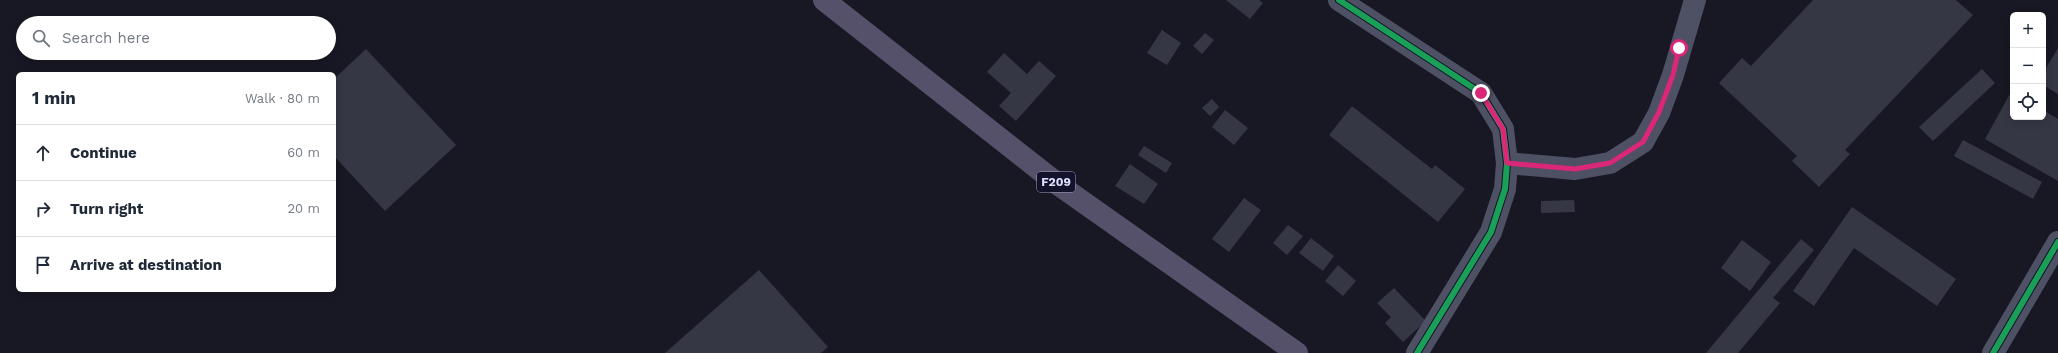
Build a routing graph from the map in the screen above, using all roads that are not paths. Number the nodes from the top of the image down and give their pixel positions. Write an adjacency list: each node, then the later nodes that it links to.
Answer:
1 (824, 0): 6 (main road, F209)
2 (1339, 0): 4 (street)
3 (1695, 0): 4 (street)
4 (1507, 163): 7 (street)
5 (2058, 242): 8 (street)
6 (1297, 353)
7 (1417, 353)
8 (1993, 353)

